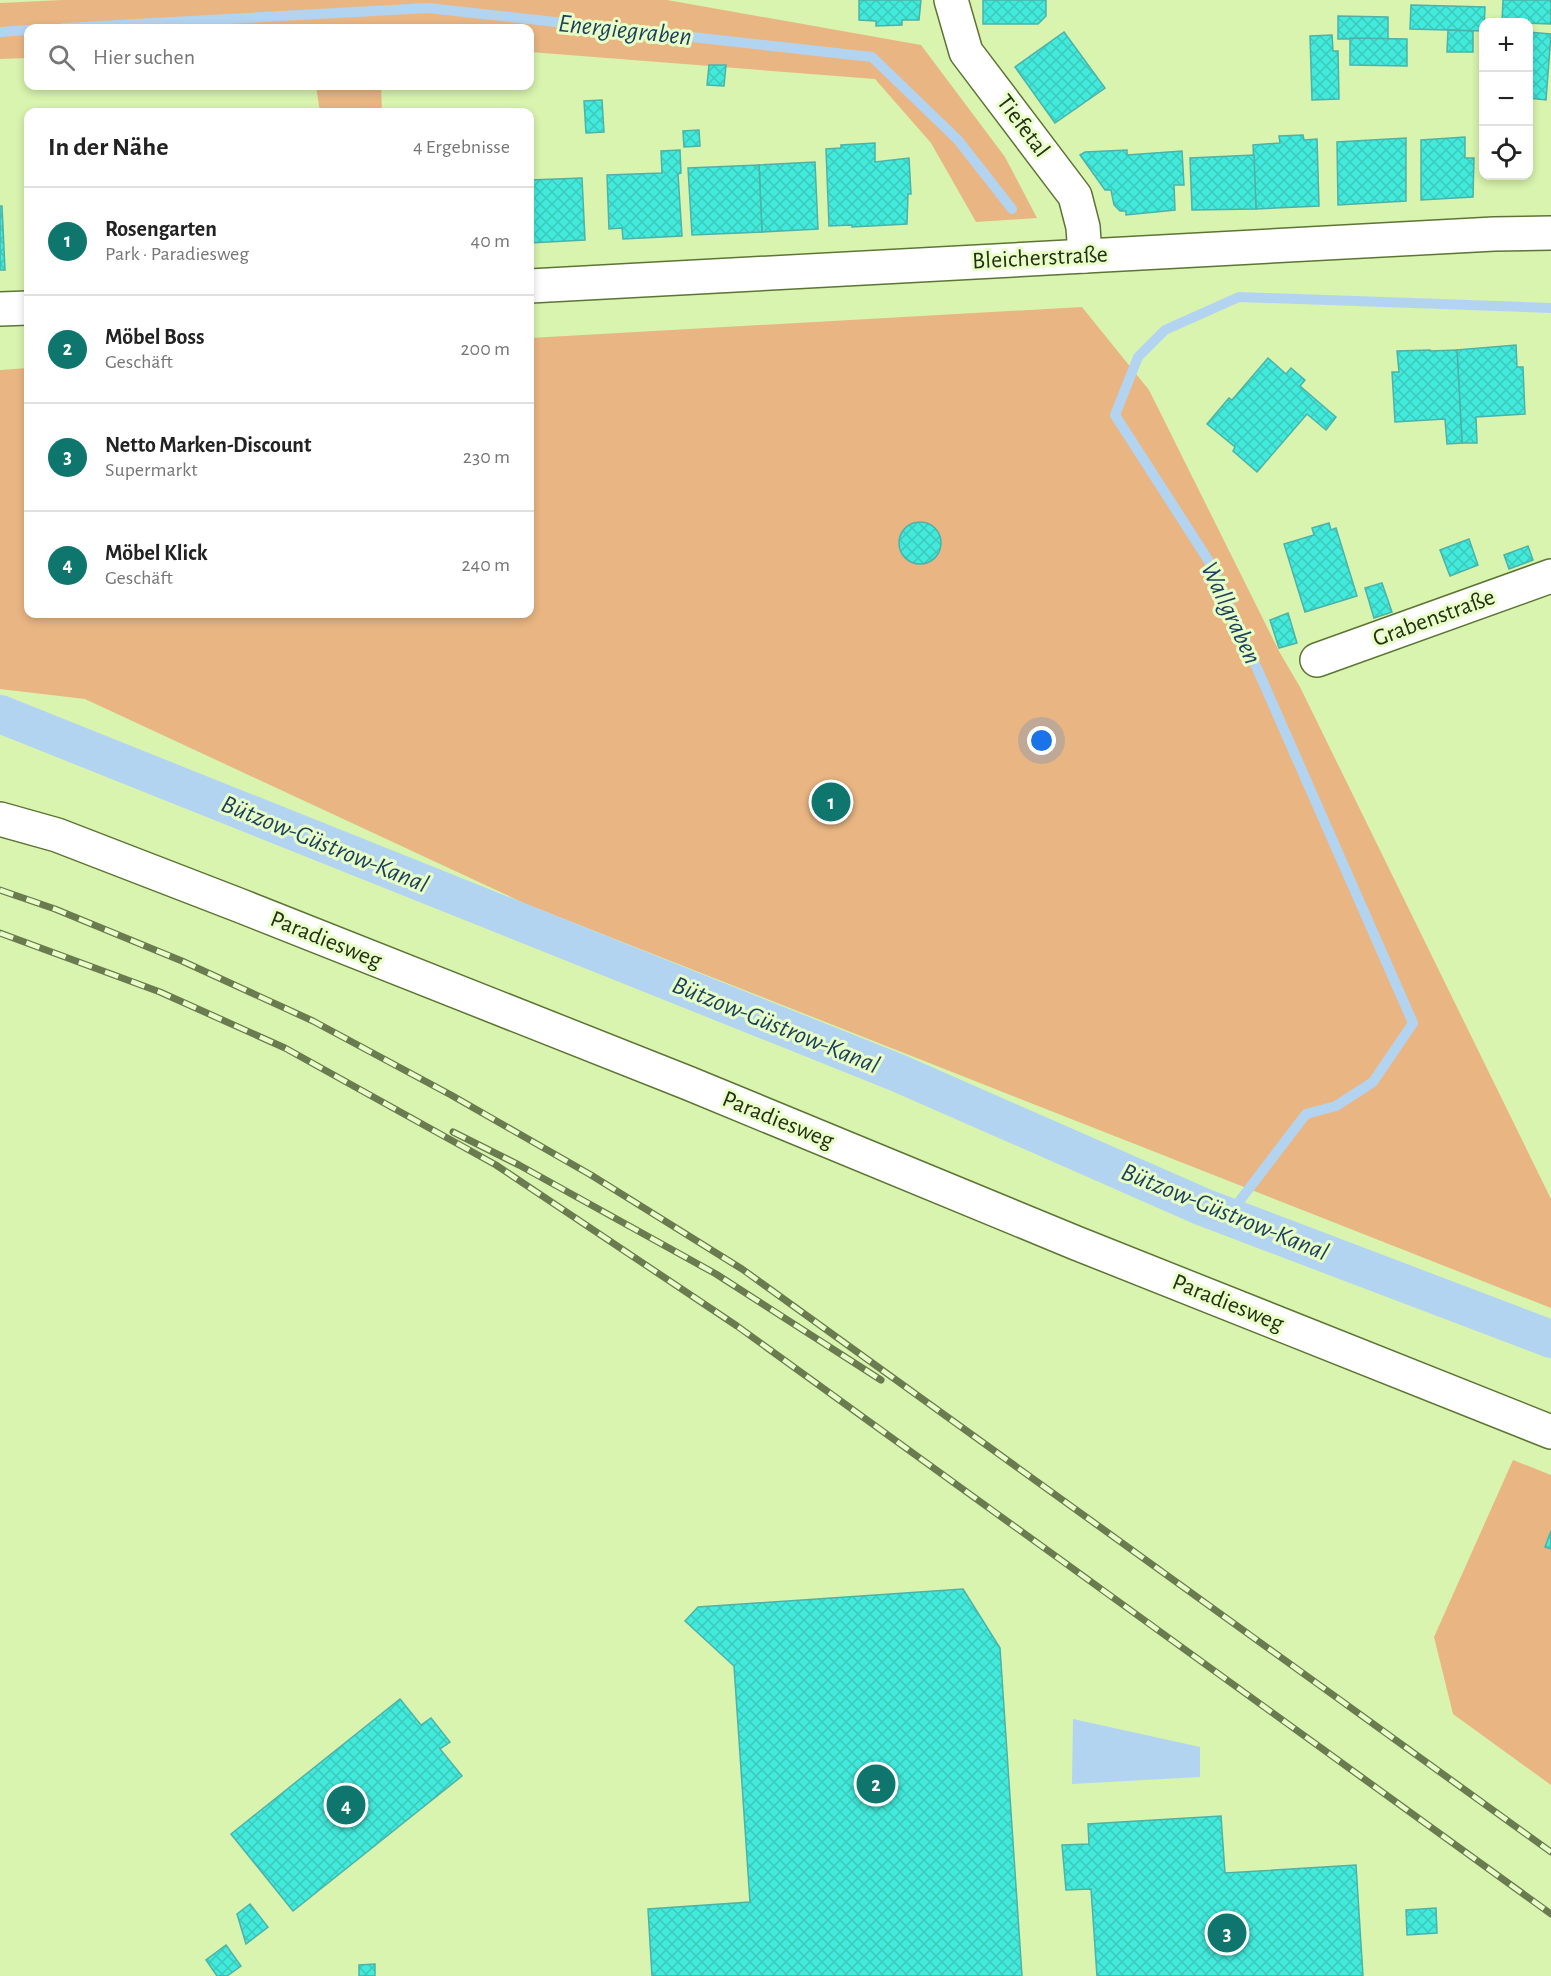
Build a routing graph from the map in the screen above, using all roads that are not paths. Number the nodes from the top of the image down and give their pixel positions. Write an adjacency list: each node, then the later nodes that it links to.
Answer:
1 (951, 0): 3 (street, Tiefetal)
2 (1551, 233): 3 (street, Bleicherstraße)
3 (1084, 256): 4 (street, Bleicherstraße)
4 (534, 286)
5 (24, 308): 6 (street)
6 (0, 309)
7 (1551, 576): 8 (street, Grabenstraße)
8 (1317, 660)
9 (0, 819): 10 (street, Paradiesweg)
10 (1551, 1432)

